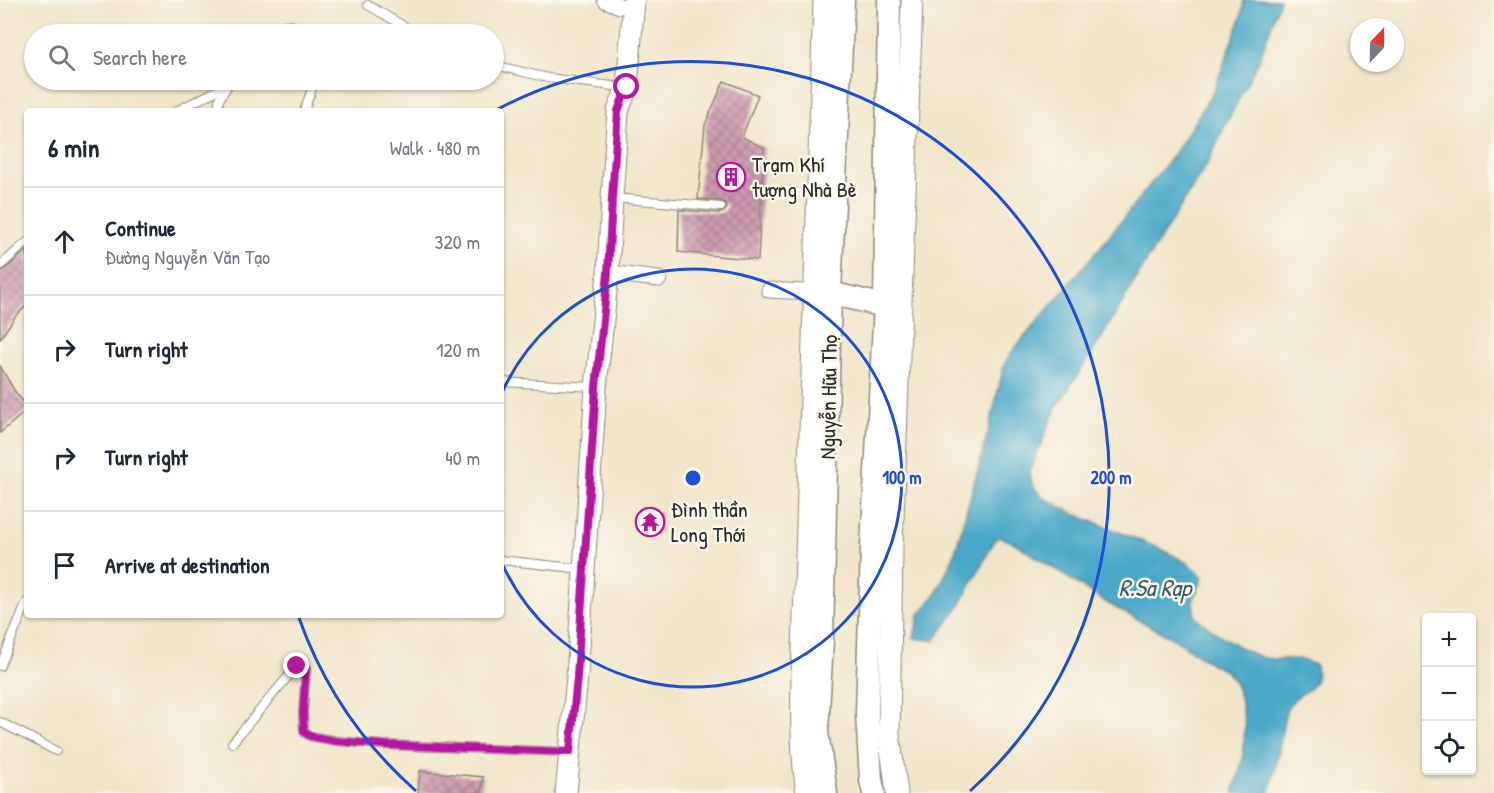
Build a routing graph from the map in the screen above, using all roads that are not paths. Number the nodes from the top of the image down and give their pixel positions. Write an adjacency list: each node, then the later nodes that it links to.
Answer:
1 (824, 0): 25 (main road, Nguyễn Hữu Thọ)
2 (843, 0): 25 (main road, Nguyễn Hữu Thọ)
3 (889, 0): 17 (main road)
4 (912, 0): 17 (main road)
5 (620, 2): 9 (main road); 16 (main road)
6 (368, 4): 7 (lane)
7 (401, 24)
8 (504, 67): 9 (lane)
9 (613, 86): 16 (main road)
10 (214, 90): 13 (lane)
11 (225, 90): 14 (lane)
12 (311, 90): 15 (lane)
13 (181, 108)
14 (218, 108)
15 (305, 108)
16 (618, 111): 18 (main road)
17 (898, 116): 26 (main road); 30 (main road)
18 (612, 198): 19 (lane); 22 (main road)
19 (721, 207)
20 (24, 245): 21 (lane)
21 (0, 266)
22 (608, 273): 23 (street); 29 (main road)
23 (659, 279)
24 (769, 290): 25 (street)
25 (822, 293): 26 (main road); 28 (main road, Nguyễn Hữu Thọ)
26 (885, 306): 30 (main road)
27 (504, 382): 29 (lane)
28 (819, 383): 40 (main road, Nguyễn Hữu Thọ); 41 (main road, Nguyễn Hữu Thọ)
29 (596, 387): 32 (main road)
30 (882, 547): 42 (main road); 43 (main road)
31 (504, 560): 32 (lane)
32 (584, 569): 38 (main road)
33 (24, 609): 34 (lane)
34 (0, 666)
35 (0, 722): 37 (lane)
36 (232, 743): 38 (lane)
37 (56, 752)
38 (570, 752): 39 (main road)
39 (566, 793)
40 (807, 793)
41 (826, 793)
42 (874, 793)
43 (897, 793)

